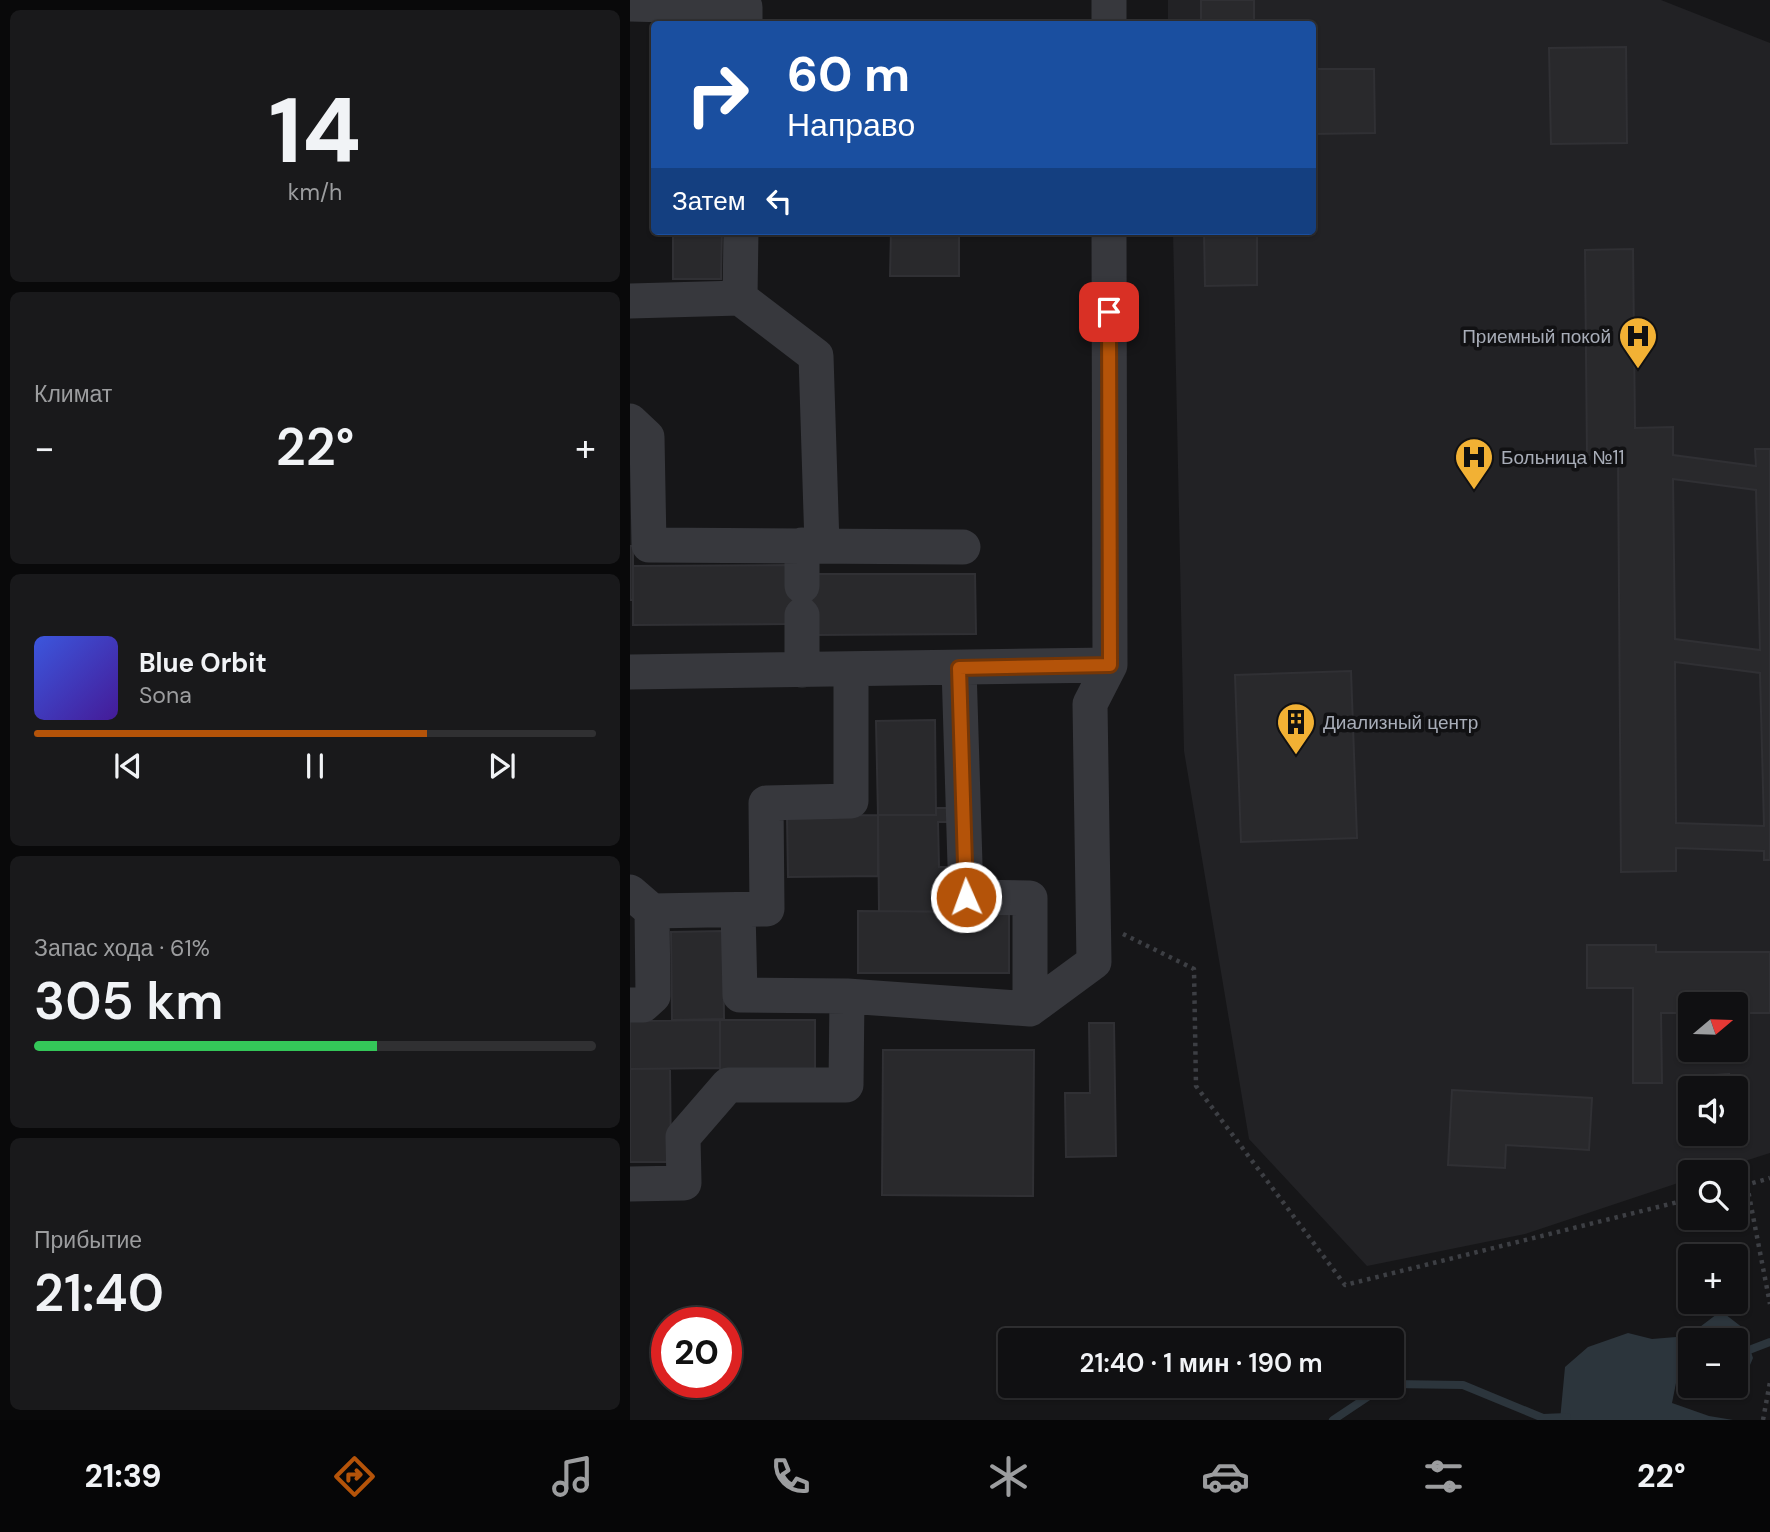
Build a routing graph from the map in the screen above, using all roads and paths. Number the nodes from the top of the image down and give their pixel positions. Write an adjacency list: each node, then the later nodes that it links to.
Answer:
1 (1109, 0): 4 (lane)
2 (630, 5): 3 (lane)
3 (745, 10)
4 (1109, 21)
5 (741, 235): 7 (lane)
6 (1109, 235): 12 (lane)
7 (740, 298): 8 (lane); 10 (lane)
8 (630, 301)
9 (630, 421): 10 (lane)
10 (812, 545): 11 (lane); 15 (lane)
11 (963, 547)
12 (1110, 665): 13 (lane); 19 (lane)
13 (959, 668): 14 (lane); 22 (lane)
14 (851, 669): 15 (lane); 18 (lane)
15 (802, 670): 16 (lane)
16 (630, 672)
17 (641, 902): 18 (lane); 21 (lane)
18 (738, 910): 20 (lane)
19 (1093, 919): 22 (lane); 27 (path)
20 (847, 996): 22 (lane); 24 (lane)
21 (630, 1005)
22 (1030, 1009)
23 (1770, 1178): 25 (path)
24 (630, 1184)
25 (1748, 1185)
26 (1748, 1190): 28 (path)
27 (1678, 1202)
28 (1770, 1304)
29 (1770, 1382): 30 (path)
30 (1763, 1420)

